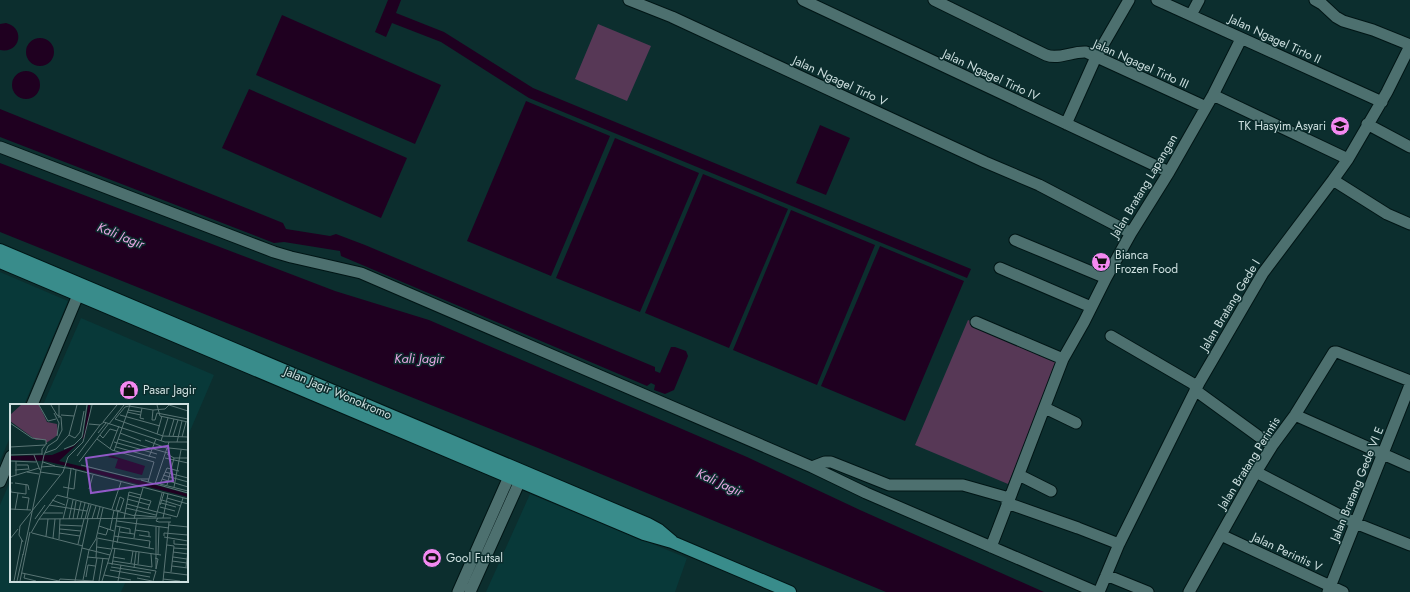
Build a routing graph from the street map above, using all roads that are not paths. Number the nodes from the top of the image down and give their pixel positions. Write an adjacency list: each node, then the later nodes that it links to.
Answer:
1 (629, 0): 23 (street, Jalan Ngagel Tirto V)
2 (803, 0): 15 (street, Jalan Ngagel Tirto IV)
3 (934, 0): 11 (street, Jalan Ngagel Tirto III)
4 (1129, 0): 11 (street)
5 (1157, 0): 8 (street, Jalan Ngagel Tirto II)
6 (1199, 0): 8 (street)
7 (1320, 1): 10 (street)
8 (1191, 14): 9 (street, Jalan Ngagel Tirto II)
9 (1241, 39): 12 (street, Jalan Bratang Lapangan); 13 (street, Jalan Ngagel Tirto II)
10 (1410, 46): 13 (street, Jalan Bratang Gede I)
11 (1096, 57): 14 (street, Jalan Ngagel Tirto III); 15 (street)
12 (1214, 95): 14 (street, Jalan Bratang Lapangan); 19 (street)
13 (1382, 102): 16 (street, Jalan Bratang Gede I)
14 (1206, 107): 20 (street, Jalan Bratang Lapangan)
15 (1066, 124): 20 (street, Jalan Ngagel Tirto IV)
16 (1368, 124): 18 (street); 19 (street, Jalan Bratang Gede I)
17 (0, 147): 46 (street)
18 (1410, 147)
19 (1348, 159): 21 (street, Jalan Bratang Gede I)
20 (1169, 172): 23 (street, Jalan Bratang Lapangan)
21 (1333, 180): 22 (street); 36 (street, Jalan Bratang Gede I)
22 (1410, 224)
23 (1131, 233): 28 (street, Jalan Bratang Lapangan)
24 (1015, 240): 28 (street)
25 (0, 250): 38 (main road, Jalan Jagir Wonokromo)
26 (0, 262): 29 (main road, Jalan Jagir Wonokromo)
27 (1000, 268): 30 (street)
28 (1106, 278): 30 (street, Jalan Bratang Lapangan)
29 (78, 295): 37 (street); 38 (main road, Jalan Jagir Wonokromo)
30 (1091, 307): 33 (street, Jalan Bratang Lapangan)
31 (976, 322): 33 (street)
32 (1111, 336): 36 (street)
33 (1063, 359): 39 (street, Jalan Bratang Lapangan)
34 (1410, 381): 40 (street, Jalan Bratang Perintis)
35 (1410, 385): 43 (street, Jalan Bratang Gede VI E)
36 (1196, 388): 42 (street); 55 (street, Jalan Bratang Gede I)
37 (32, 404)
38 (352, 405): 48 (main road, Jalan Jagir Wonokromo)
39 (1044, 408): 41 (street); 49 (street, Jalan Bratang Lapangan)
40 (1295, 415): 42 (street, Jalan Bratang Perintis); 43 (street)
41 (1076, 423)
42 (1272, 446): 47 (street, Jalan Bratang Perintis)
43 (1383, 454): 45 (street); 53 (street, Jalan Bratang Gede VI E)
44 (10, 458): 50 (street)
45 (1410, 466)
46 (812, 467): 52 (street); 57 (street)
47 (1256, 472): 53 (street); 54 (street, Jalan Bratang Perintis)
48 (516, 474): 60 (street); 61 (street); 62 (main road, Jalan Jagir Wonokromo)
49 (1019, 475): 51 (street); 52 (street, Jalan Bratang Lapangan)
50 (0, 482)
51 (1051, 491)
52 (1008, 501): 55 (street); 57 (street, Jalan Bratang Lapangan)
53 (1355, 523): 56 (street); 59 (street, Jalan Bratang Gede VI E)
54 (1221, 535): 59 (street, Jalan Perintis V); 65 (street, Jalan Bratang Perintis)
55 (1119, 544): 58 (street, Jalan Bratang Gede I)
56 (1410, 544)
57 (991, 547): 63 (street)
58 (1106, 575): 63 (street, Jalan Bratang Gede I); 64 (street)
59 (1329, 589): 66 (street, Jalan Perintis V)
60 (458, 592)
61 (470, 592)
62 (790, 592)
63 (1097, 592)
64 (1148, 592)
65 (1189, 592)
66 (1342, 592)

